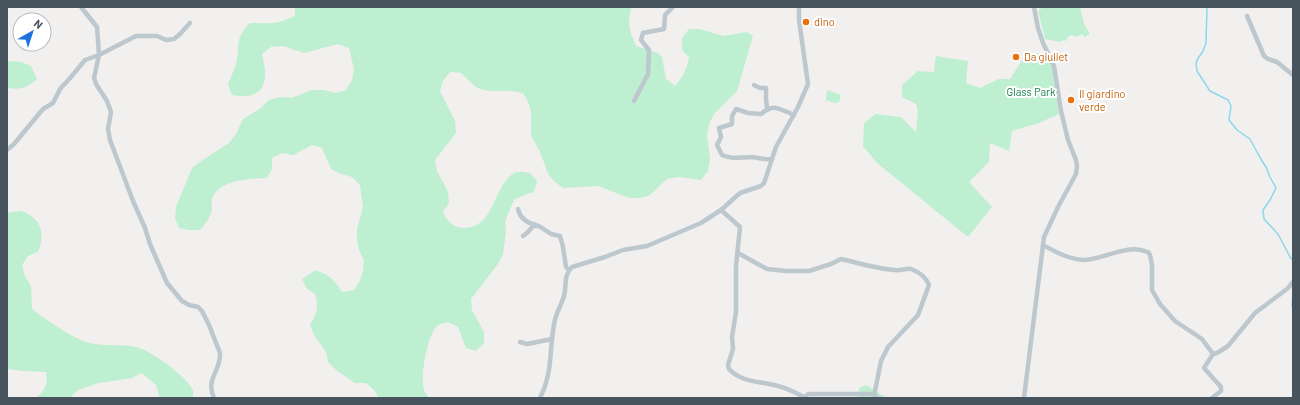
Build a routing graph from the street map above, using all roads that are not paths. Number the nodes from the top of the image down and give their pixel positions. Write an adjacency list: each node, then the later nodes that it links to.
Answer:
1 (81, 7): 7 (street)
2 (673, 7): 10 (street)
3 (799, 7): 12 (street)
4 (1034, 7): 19 (street)
5 (1247, 16): 8 (street)
6 (190, 22): 7 (street)
7 (99, 55): 13 (street); 27 (street)
8 (1293, 75)
9 (754, 85): 11 (street)
10 (634, 102)
11 (767, 108): 12 (street); 14 (street)
12 (794, 115): 14 (street)
13 (7, 150)
14 (772, 159): 16 (street)
15 (518, 209): 17 (street)
16 (721, 210): 20 (street); 21 (street)
17 (539, 226): 18 (street); 21 (street)
18 (523, 236)
19 (1043, 245): 25 (street); 30 (street)
20 (738, 253): 26 (street); 29 (street)
21 (569, 270): 23 (street)
22 (1293, 282): 25 (street)
23 (552, 339): 24 (street); 28 (street)
24 (520, 342)
25 (1213, 354): 31 (street)
26 (877, 397): 29 (street)
27 (214, 398)
28 (540, 398)
29 (804, 398)
30 (1024, 398)
31 (1212, 398)

